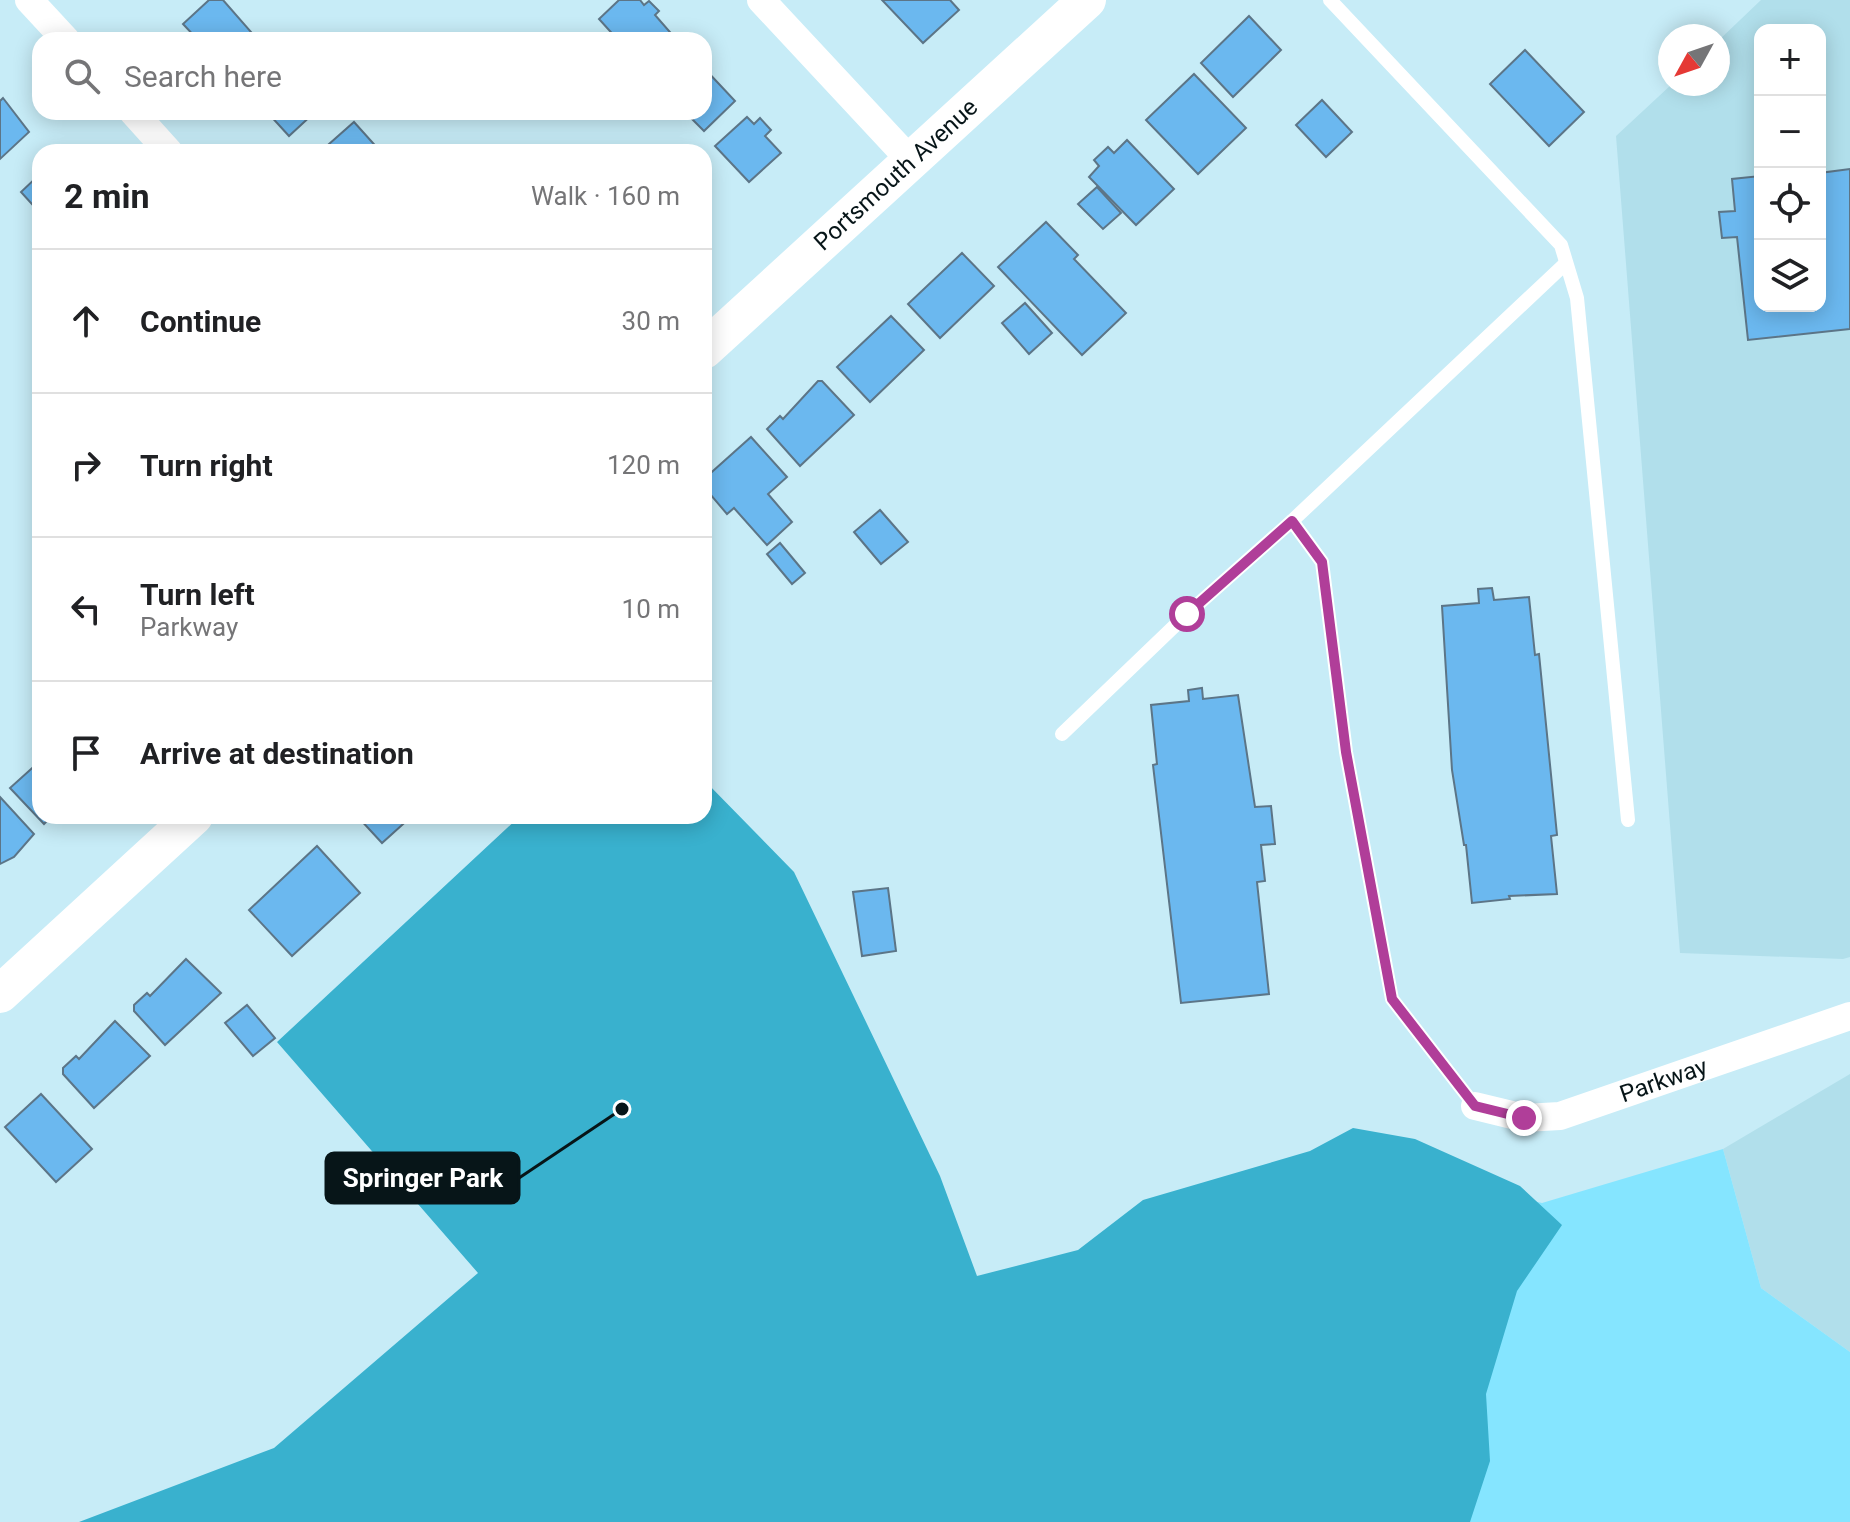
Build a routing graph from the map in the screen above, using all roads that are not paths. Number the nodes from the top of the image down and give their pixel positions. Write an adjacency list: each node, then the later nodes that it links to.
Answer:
1 (29, 0): 5 (street)
2 (761, 0): 8 (street)
3 (1087, 0): 8 (main road, Portsmouth Avenue)
4 (1330, 0): 9 (lane)
5 (59, 32)
6 (140, 120): 7 (street)
7 (162, 144)
8 (912, 162): 10 (main road, Portsmouth Avenue)
9 (1566, 263): 11 (lane); 13 (lane)
10 (712, 343)
11 (1292, 521): 12 (lane); 17 (lane)
12 (1062, 734)
13 (1628, 820)
14 (185, 824): 15 (main road)
15 (0, 994)
16 (1850, 1016): 17 (street, Parkway)
17 (1475, 1106)

